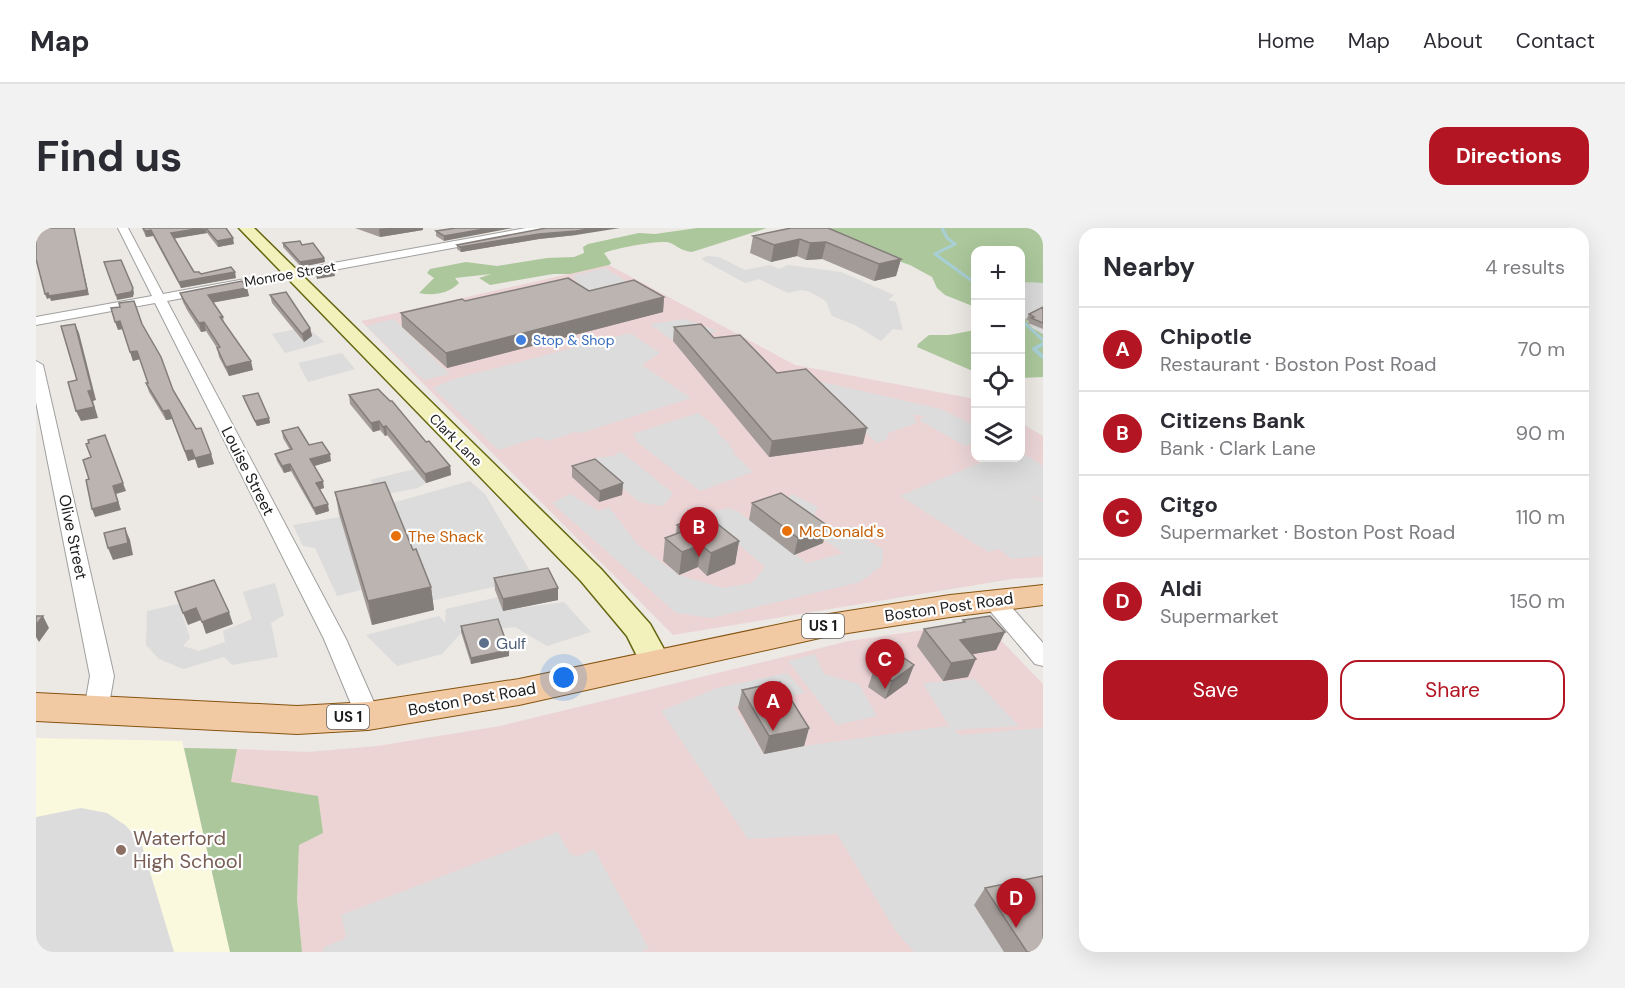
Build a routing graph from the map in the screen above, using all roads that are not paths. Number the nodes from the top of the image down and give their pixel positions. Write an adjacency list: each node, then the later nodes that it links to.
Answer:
1 (123, 228): 5 (street, Louise Street)
2 (246, 228): 4 (main road, Clark Lane)
3 (544, 228): 4 (street, Monroe Street)
4 (290, 274): 5 (street, Monroe Street); 12 (main road, Clark Lane)
5 (159, 298): 6 (street, Monroe Street); 15 (street, Louise Street)
6 (36, 321)
7 (36, 364): 8 (street, Olive Street)
8 (38, 386): 14 (street, Olive Street)
9 (1043, 595): 10 (main road, Boston Post Road / US 1)
10 (993, 600): 11 (street); 12 (main road, Boston Post Road / US 1)
11 (1043, 658)
12 (655, 662): 15 (main road, Boston Post Road / US 1)
13 (36, 707): 14 (main road, Boston Post Road / US 1)
14 (96, 710): 15 (main road, Boston Post Road / US 1)
15 (368, 716)

